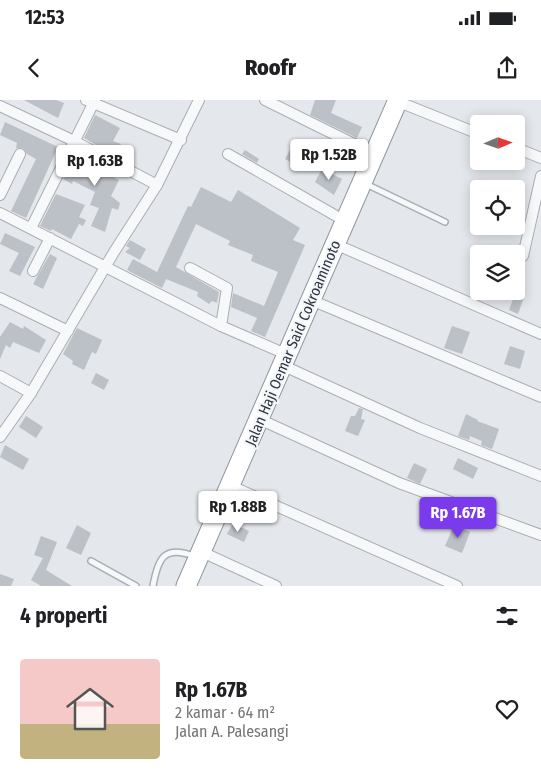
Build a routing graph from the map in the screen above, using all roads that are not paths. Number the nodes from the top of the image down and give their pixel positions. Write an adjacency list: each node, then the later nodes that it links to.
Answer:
1 (199, 100): 7 (street)
2 (265, 100): 12 (street)
3 (92, 101): 7 (street); 8 (street)
4 (396, 101): 6 (street); 12 (highway, Jalan Haji Oemar Said Cokroaminoto)
5 (0, 106): 8 (street)
6 (470, 130)
7 (181, 140): 16 (street)
8 (74, 141): 16 (street); 21 (street)
9 (525, 152): 13 (street)
10 (20, 154): 17 (street)
11 (228, 154): 19 (street)
12 (374, 154): 15 (highway, Jalan Haji Oemar Said Cokroaminoto)
13 (541, 158)
14 (541, 176): 24 (street)
15 (363, 182): 19 (highway, Jalan Haji Oemar Said Cokroaminoto); 20 (lane)
16 (157, 185): 25 (street)
17 (0, 195)
18 (0, 213): 21 (street)
19 (345, 221): 23 (highway, Jalan Haji Oemar Said Cokroaminoto)
20 (445, 222)
21 (32, 228): 22 (street)
22 (50, 238): 25 (street); 27 (street)
23 (336, 244): 29 (highway, Jalan Haji Oemar Said Cokroaminoto); 32 (street)
24 (525, 247)
25 (106, 267): 30 (street); 31 (street)
26 (190, 268): 30 (street)
27 (34, 272)
28 (0, 298): 31 (street)
29 (311, 300): 33 (highway, Jalan Haji Oemar Said Cokroaminoto); 36 (street)
30 (221, 326): 33 (street)
31 (68, 331): 35 (street)
32 (541, 334)
33 (286, 361): 37 (highway, Jalan Haji Oemar Said Cokroaminoto); 39 (street)
34 (0, 376): 35 (street)
35 (31, 393): 38 (street)
36 (541, 397)
37 (259, 420): 40 (highway, Jalan Haji Oemar Said Cokroaminoto); 41 (street)
38 (0, 437)
39 (541, 476)
40 (232, 486): 42 (highway, Jalan Haji Oemar Said Cokroaminoto); 48 (street)
41 (541, 535)
42 (200, 555): 45 (lane); 46 (highway, Jalan Haji Oemar Said Cokroaminoto); 47 (street)
43 (91, 561): 44 (lane)
44 (136, 586)
45 (153, 586)
46 (186, 586)
47 (276, 586)
48 (457, 586)

